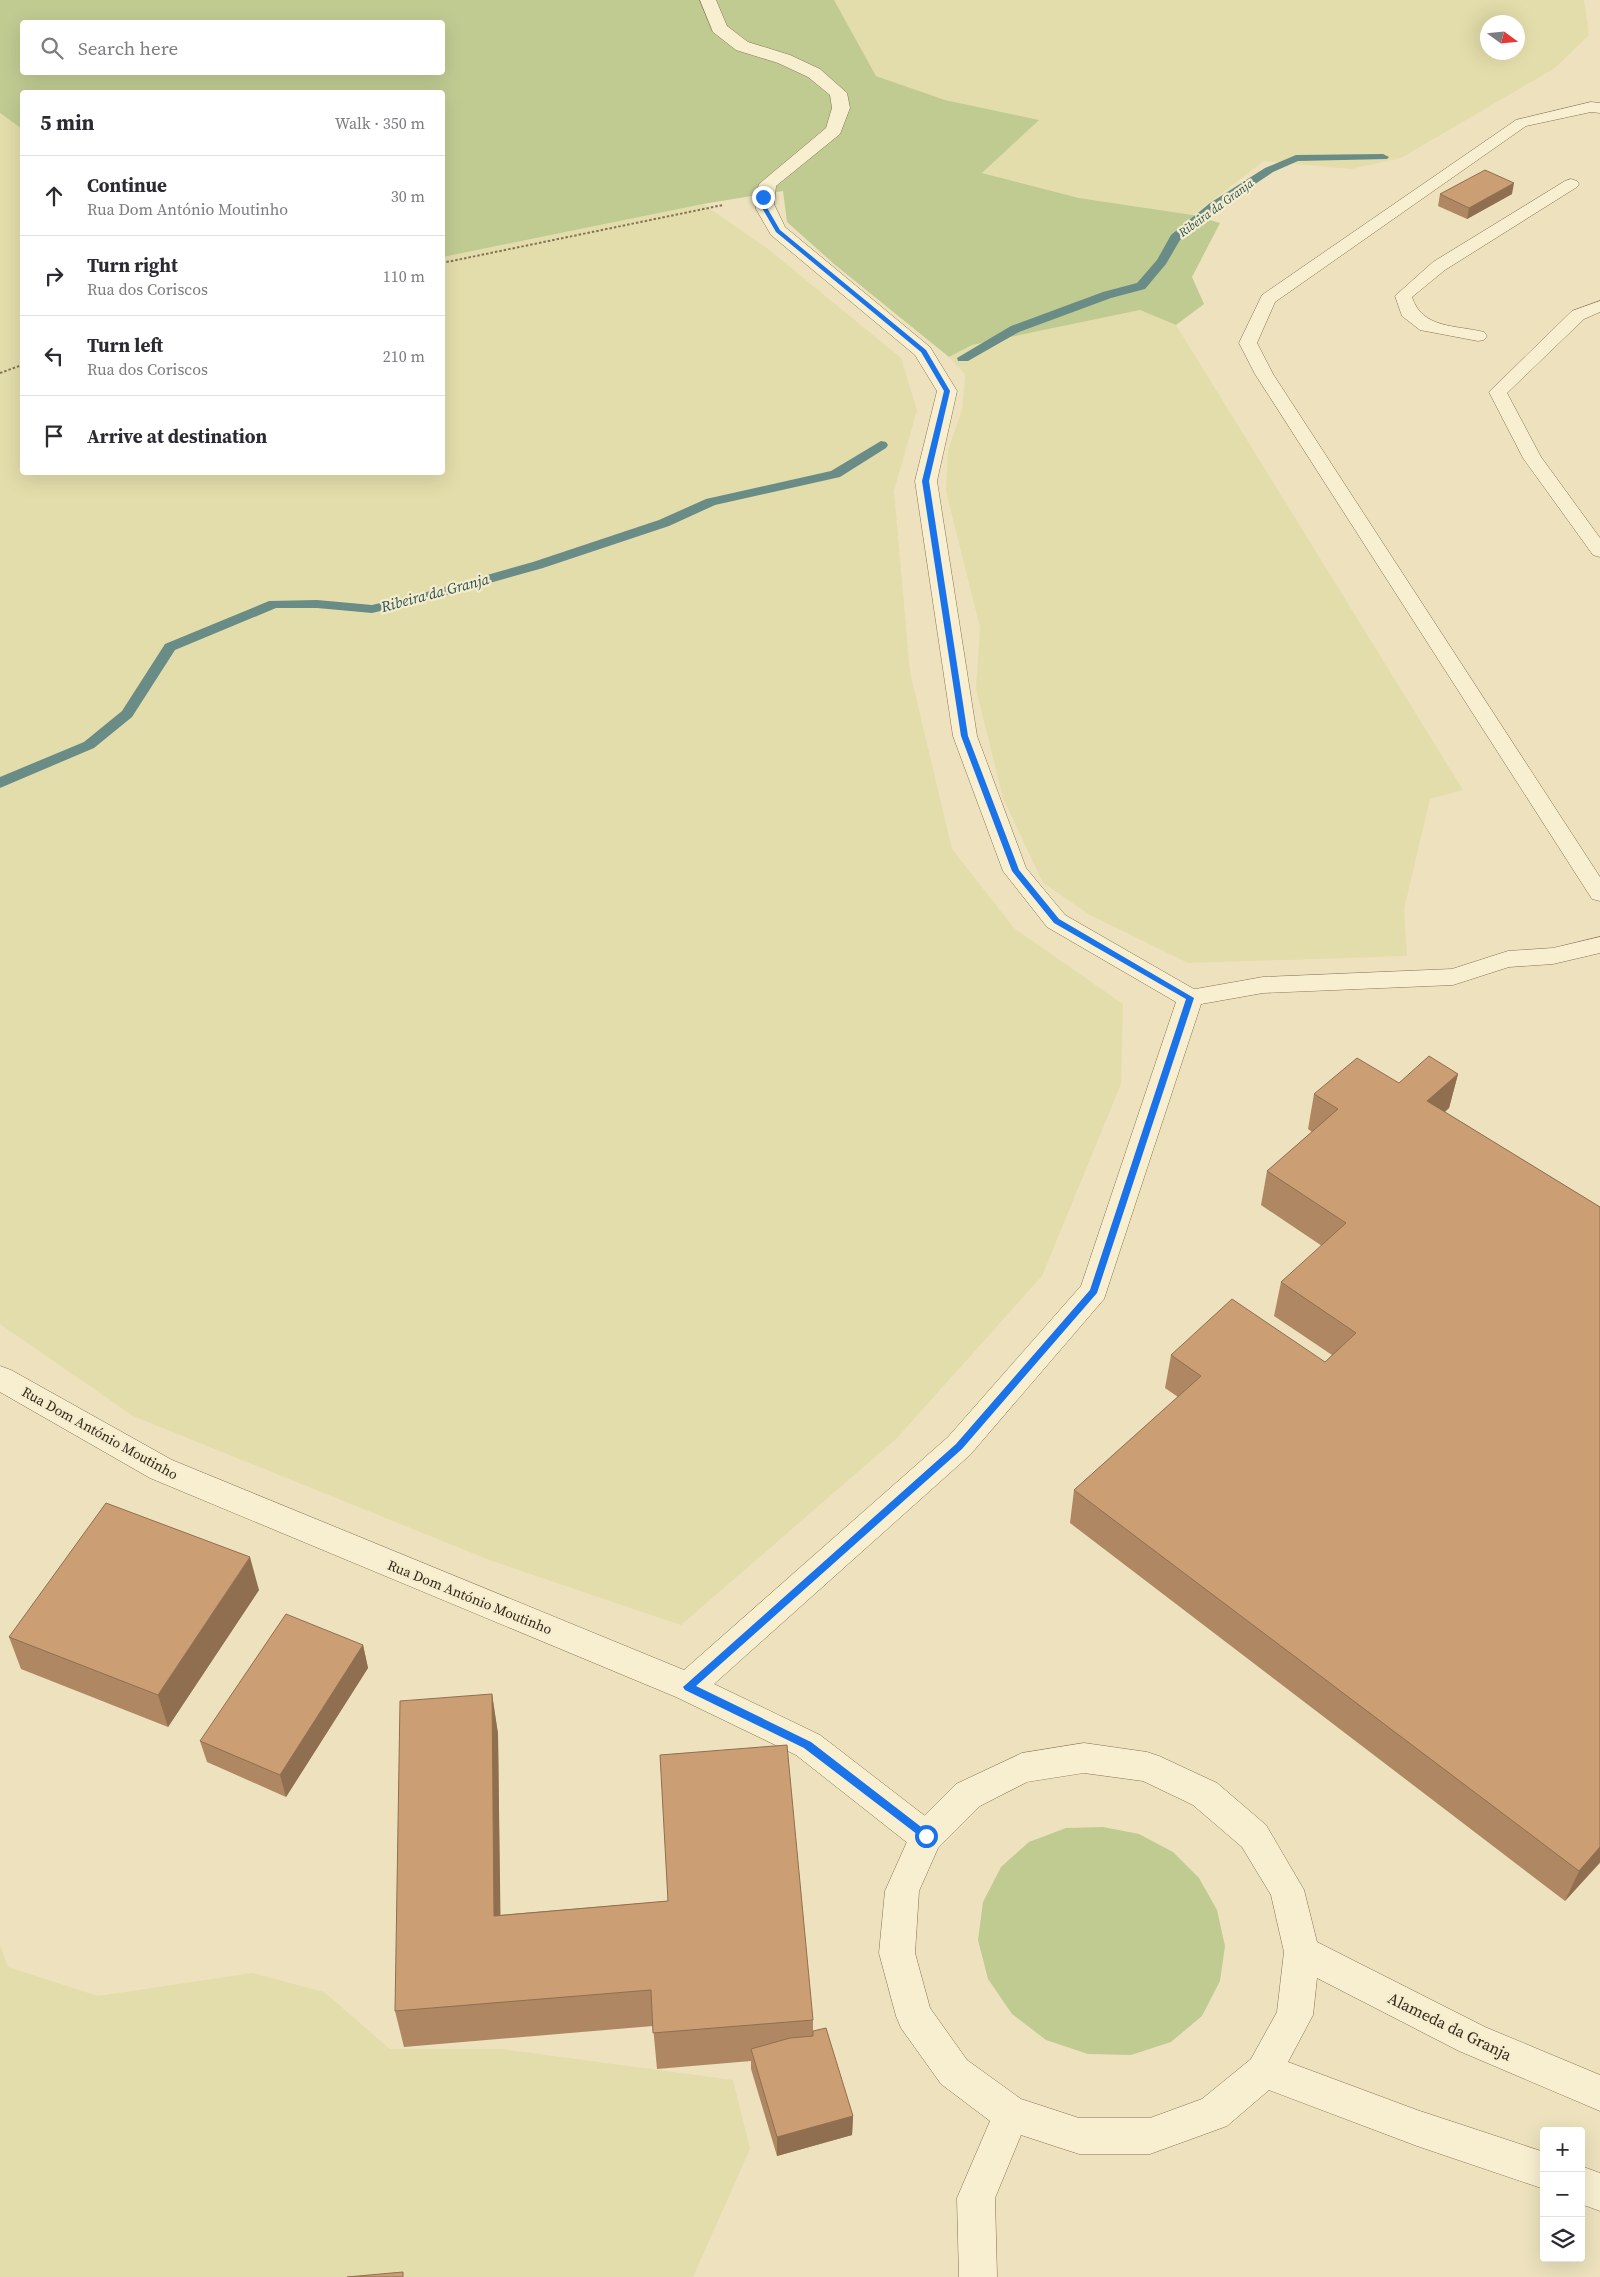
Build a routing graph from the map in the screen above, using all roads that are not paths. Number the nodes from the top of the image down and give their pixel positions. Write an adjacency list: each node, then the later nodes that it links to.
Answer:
1 (708, 0): 9 (street)
2 (1600, 108): 7 (lane)
3 (1571, 184): 5 (lane)
4 (1600, 306): 6 (lane)
5 (1478, 336)
6 (1600, 551)
7 (1600, 894)
8 (1600, 945): 9 (lane)
9 (1190, 998): 11 (street)
10 (0, 1378): 11 (street, Rua Dom António Moutinho)
11 (688, 1687): 12 (street, Rua Dom António Moutinho)
12 (926, 1836): 13 (street); 16 (street)
13 (1302, 1952): 14 (street); 15 (street, Alameda da Granja)
14 (1264, 2071): 16 (street); 17 (street)
15 (1600, 2093)
16 (1010, 2114): 20 (street)
17 (1540, 2170)
18 (1585, 2186): 19 (street)
19 (1600, 2192)
20 (978, 2277)

